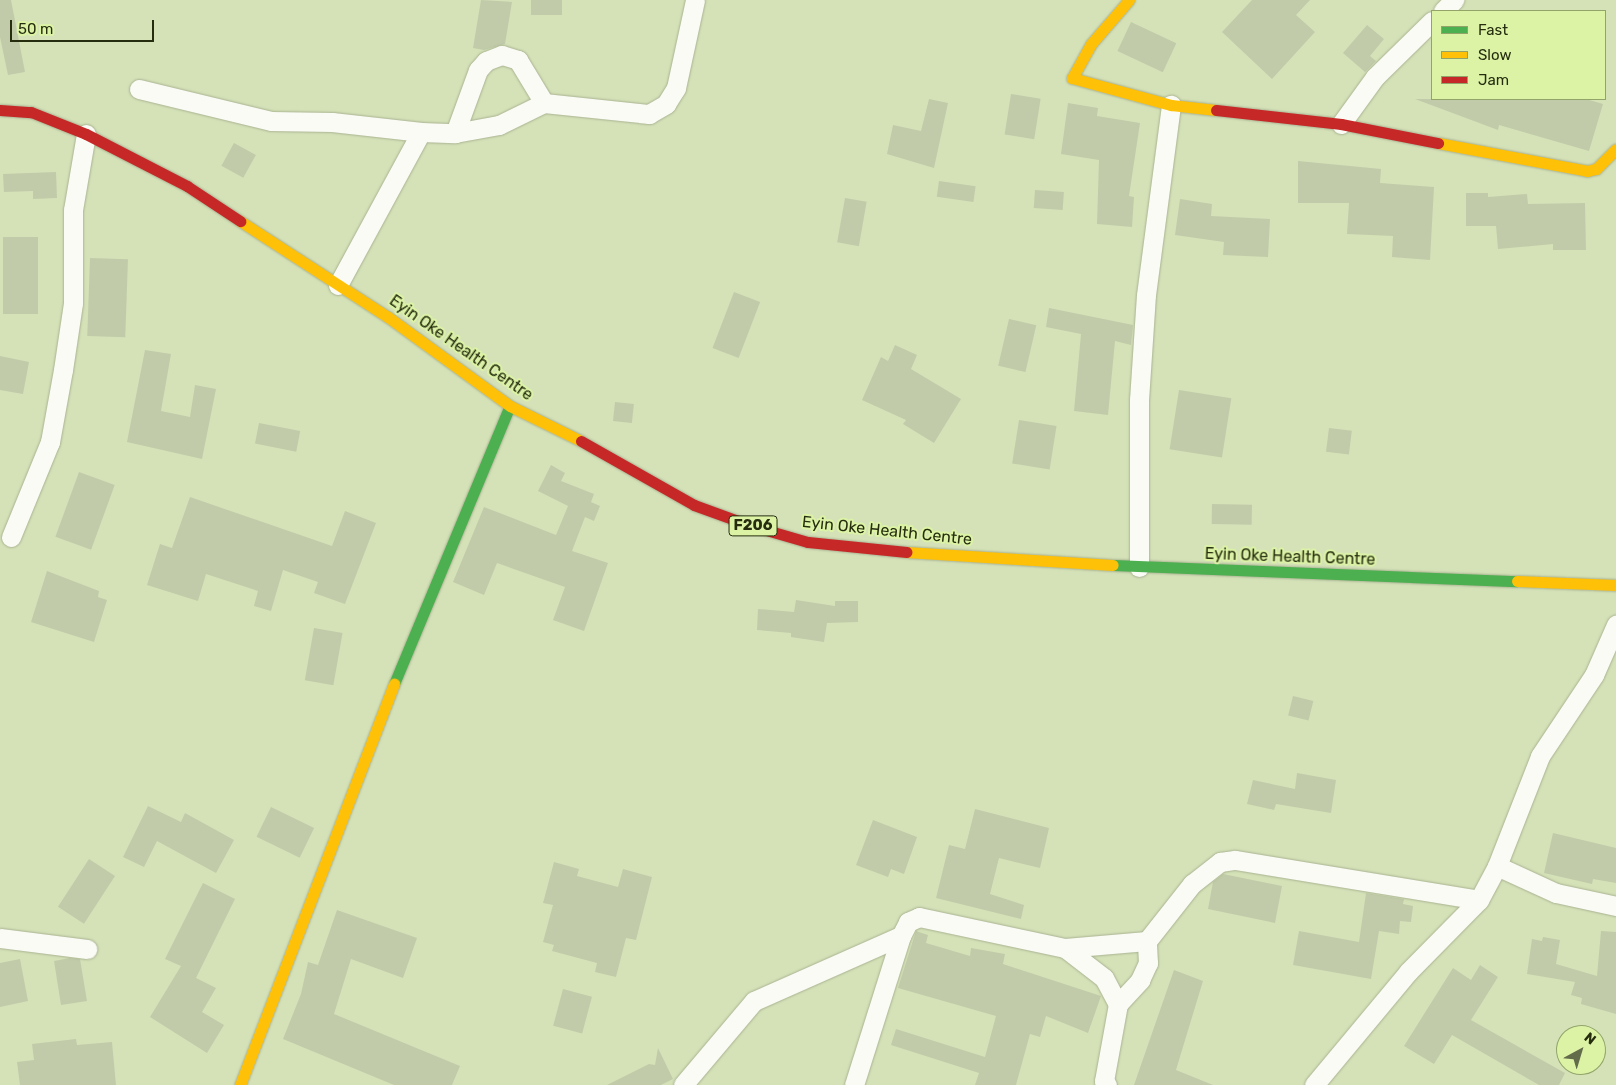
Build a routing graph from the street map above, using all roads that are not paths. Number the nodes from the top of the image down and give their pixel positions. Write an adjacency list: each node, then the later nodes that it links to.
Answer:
1 (695, 0): 7 (street)
2 (1129, 0): 8 (main road)
3 (1454, 0): 4 (street)
4 (1443, 10)
5 (1431, 22): 10 (street)
6 (139, 89): 11 (street)
7 (544, 102): 12 (street); 12 (street)
8 (1171, 105): 10 (main road); 18 (street)
9 (0, 110): 13 (main road, Eyin Oke Health Centre / F206)
10 (1341, 124): 14 (main road)
11 (421, 132): 12 (street); 15 (street)
12 (455, 133)
13 (86, 134): 15 (main road, Eyin Oke Health Centre / F206); 17 (street)
14 (1616, 149)
15 (338, 284): 16 (main road, Eyin Oke Health Centre / F206)
16 (510, 406): 18 (main road, Eyin Oke Health Centre / F206); 30 (main road)
17 (11, 537)
18 (1139, 567): 19 (main road, Eyin Oke Health Centre / F206)
19 (1616, 585)
20 (1616, 625): 21 (street)
21 (1497, 866): 22 (street); 23 (street)
22 (1479, 900): 26 (street); 34 (street)
23 (1616, 906)
24 (901, 936): 27 (street); 31 (street); 32 (street)
25 (0, 938): 28 (street)
26 (1147, 941): 27 (street); 29 (street)
27 (1065, 948): 29 (street)
28 (87, 950)
29 (1118, 1004): 33 (street)
30 (240, 1085)
31 (683, 1085)
32 (854, 1085)
33 (1107, 1085)
34 (1314, 1085)

